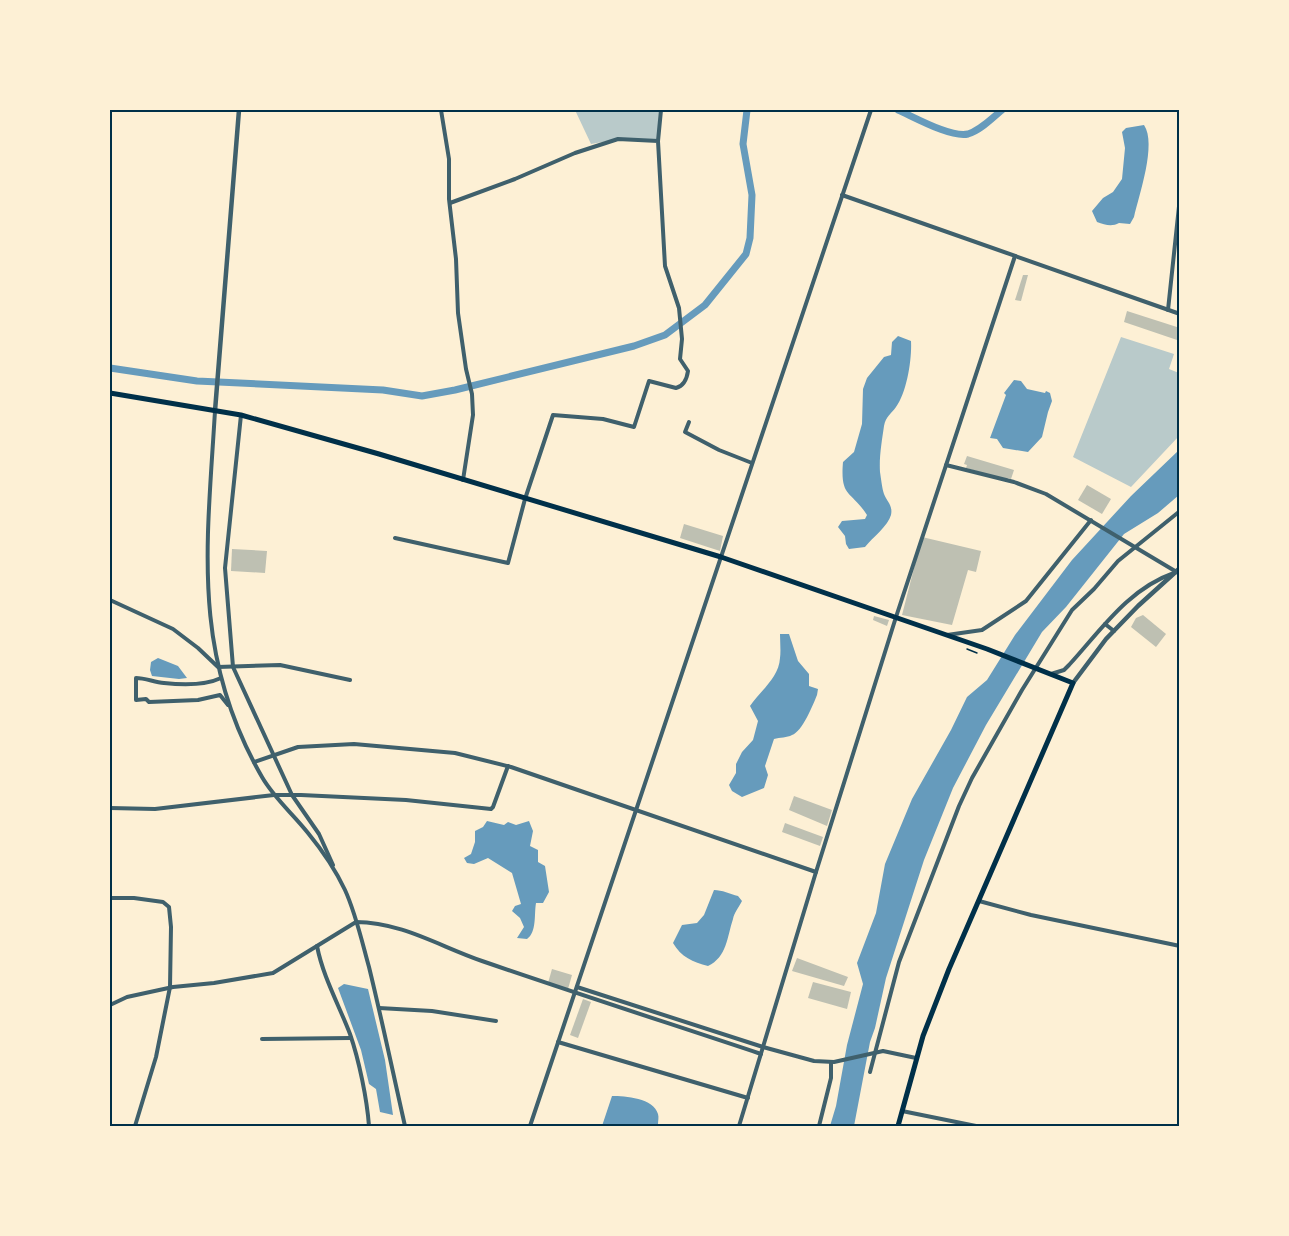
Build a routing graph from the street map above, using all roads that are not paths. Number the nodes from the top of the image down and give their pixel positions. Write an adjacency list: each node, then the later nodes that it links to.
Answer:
1 (239, 110): 13 (street)
2 (441, 110): 8 (street)
3 (661, 110): 5 (street)
4 (870, 110): 6 (street)
5 (658, 141): 8 (street); 19 (street)
6 (842, 195): 9 (street); 16 (street)
7 (1179, 197): 10 (street)
8 (450, 203): 18 (street)
9 (1015, 256): 10 (street); 17 (street)
10 (1168, 310): 11 (street)
11 (1179, 314)
12 (110, 393): 13 (main road)
13 (215, 411): 14 (main road); 31 (street)
14 (241, 414): 18 (main road); 32 (street)
15 (689, 422): 16 (street)
16 (752, 463): 23 (street)
17 (946, 465): 21 (street); 27 (street)
18 (463, 480): 19 (main road)
19 (525, 499): 22 (street); 23 (main road)
20 (1179, 511): 65 (street)
21 (1094, 522): 25 (street); 30 (street)
22 (395, 538)
23 (721, 557): 27 (main road); 44 (street)
24 (1179, 568): 25 (street)
25 (1177, 573): 28 (street); 29 (street)
26 (110, 600): 31 (street)
27 (896, 617): 30 (main road); 45 (street)
28 (1105, 624): 29 (street); 33 (street)
29 (1114, 631): 36 (street)
30 (946, 635): 33 (main road)
31 (218, 667): 32 (street); 34 (street)
32 (233, 667): 35 (street); 38 (street)
33 (1051, 674): 36 (main road)
34 (221, 678): 37 (street); 37 (street)
35 (350, 680)
36 (1073, 683): 48 (main road)
37 (230, 708): 39 (street)
38 (273, 755): 39 (street); 40 (street); 42 (street)
39 (254, 762): 41 (street)
40 (508, 766): 42 (street); 44 (street)
41 (274, 795): 42 (street); 43 (street); 46 (street)
42 (292, 795): 46 (street)
43 (110, 808)
44 (636, 810): 45 (street); 53 (street)
45 (816, 872): 61 (street)
46 (337, 874): 49 (street)
47 (110, 898): 52 (street)
48 (978, 901): 51 (street); 63 (main road)
49 (356, 922): 50 (street); 54 (street); 56 (street)
50 (316, 946): 52 (street); 58 (street)
51 (1179, 946)
52 (170, 987): 55 (street); 68 (street)
53 (577, 987): 54 (street); 61 (street)
54 (575, 993): 60 (street); 62 (street)
55 (110, 1005)
56 (379, 1008): 57 (street); 70 (street)
57 (496, 1022)
58 (351, 1038): 59 (street); 69 (street)
59 (262, 1039)
60 (558, 1042): 66 (street); 71 (street)
61 (763, 1047): 62 (street); 64 (street)
62 (761, 1054): 66 (street)
63 (916, 1058): 64 (street); 67 (main road)
64 (833, 1062): 73 (street)
65 (870, 1072)
66 (748, 1098): 72 (street)
67 (902, 1111): 74 (main road); 75 (street)
68 (135, 1126)
69 (369, 1126)
70 (405, 1126)
71 (530, 1126)
72 (739, 1126)
73 (819, 1126)
74 (898, 1126)
75 (976, 1126)
76 (988, 1126): 77 (street)
77 (996, 1126)

